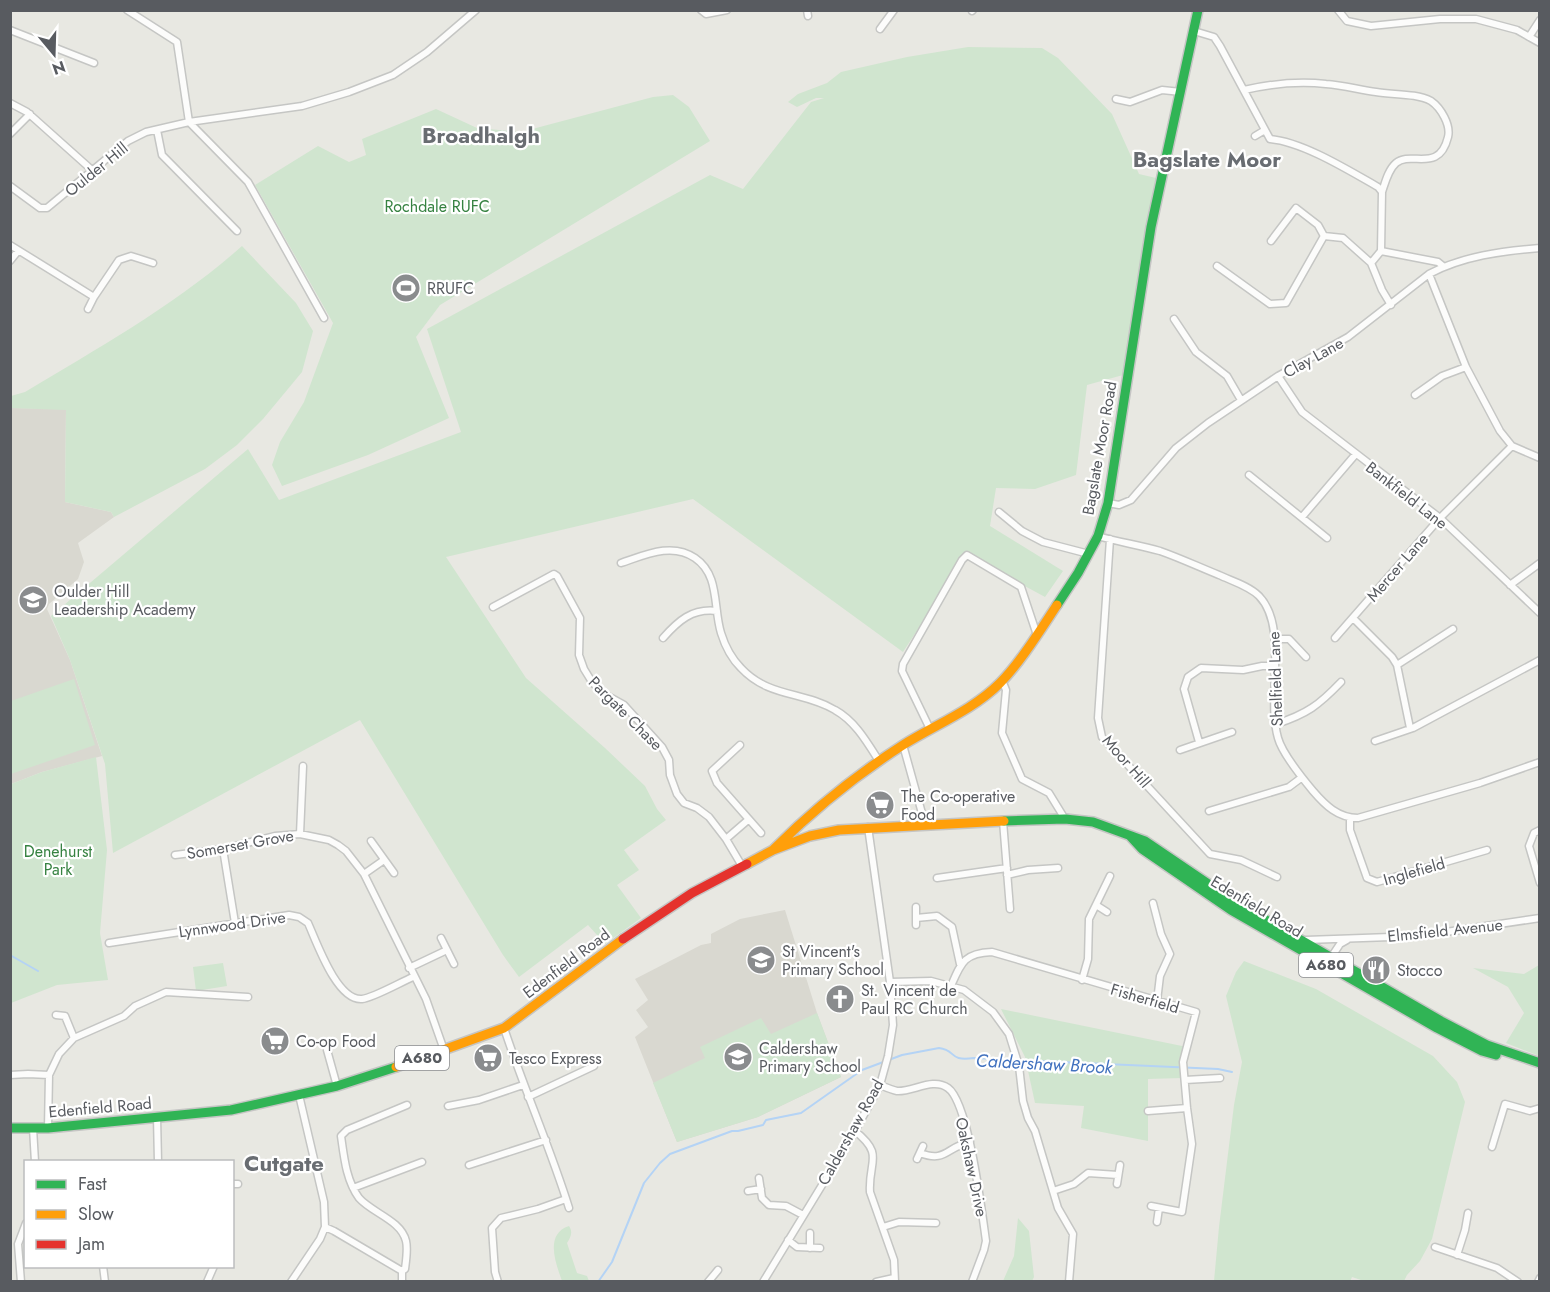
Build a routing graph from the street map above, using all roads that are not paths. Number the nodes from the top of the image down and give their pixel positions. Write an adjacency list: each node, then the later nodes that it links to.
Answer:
1 (127, 10): 20 (street)
2 (476, 10): 20 (street, Oulder Hill)
3 (700, 10): 4 (street)
4 (727, 10)
5 (894, 10): 9 (street)
6 (1197, 10): 11 (main road, Bagslate Moor Road)
7 (1338, 10): 12 (street)
8 (1539, 20): 12 (street)
9 (880, 29)
10 (10, 30): 14 (street)
11 (1194, 31): 15 (street); 16 (main road, Bagslate Moor Road)
12 (1529, 37): 13 (street)
13 (1539, 44)
14 (94, 63)
15 (1244, 90): 22 (street); 27 (street)
16 (1181, 92): 17 (street); 54 (main road, Bagslate Moor Road)
17 (1116, 99)
18 (10, 103): 19 (street)
19 (30, 114): 23 (street); 25 (street)
20 (189, 122): 21 (street, Oulder Hill); 44 (street)
21 (157, 130): 25 (street, Oulder Hill); 28 (street)
22 (1265, 130): 24 (street); 27 (street)
23 (10, 134)
24 (1255, 136)
25 (93, 171): 26 (street, Oulder Hill)
26 (10, 186)
27 (1382, 192): 34 (street)
28 (237, 231)
29 (1324, 236): 30 (street); 37 (street); 38 (street)
30 (1271, 241)
31 (10, 245): 33 (street)
32 (1539, 248): 39 (street, Clay Lane)
33 (18, 251): 35 (street); 41 (street)
34 (1381, 251): 37 (street); 39 (street)
35 (10, 261)
36 (153, 263): 41 (street)
37 (1371, 263): 42 (street)
38 (1217, 266)
39 (1443, 266): 40 (street, Clay Lane)
40 (1429, 274): 42 (street, Clay Lane); 46 (street)
41 (94, 297): 43 (street)
42 (1391, 305): 47 (street, Clay Lane)
43 (88, 309)
44 (324, 318)
45 (1174, 319): 49 (street)
46 (1466, 367): 48 (street); 50 (street)
47 (1278, 376): 49 (street, Clay Lane); 51 (street, Bankfield Lane)
48 (1415, 395)
49 (1241, 400): 54 (street, Clay Lane)
50 (1512, 446): 52 (street); 57 (street, Mercer Lane)
51 (1355, 455): 56 (street); 57 (street, Bankfield Lane)
52 (1539, 458)
53 (1249, 475): 56 (street)
54 (1108, 503): 58 (main road, Bagslate Moor Road)
55 (999, 512): 61 (street)
56 (1302, 518): 59 (street)
57 (1440, 518): 64 (street, Bankfield Lane); 68 (street, Mercer Lane)
58 (1098, 536): 60 (street, Shelfield Lane); 61 (main road, Bagslate Moor Road)
59 (1327, 538)
60 (1110, 539): 73 (street, Shelfield Lane); 118 (street, Moor Hill)
61 (1089, 554): 70 (main road, Bagslate Moor Road)
62 (621, 563): 66 (street)
63 (1539, 563): 64 (street)
64 (1510, 585): 67 (street, Bankfield Lane)
65 (494, 607): 105 (street, Pargate Chase)
66 (717, 611): 71 (street); 89 (street)
67 (1539, 613)
68 (1353, 618): 72 (street, Mercer Lane); 76 (street)
69 (1453, 629): 76 (street)
70 (1037, 635): 79 (main road, Bagslate Moor Road); 82 (street)
71 (663, 638)
72 (1335, 638)
73 (1275, 639): 74 (street); 77 (street, Shelfield Lane)
74 (1306, 657)
75 (1539, 660): 81 (street)
76 (1397, 665): 81 (street)
77 (1274, 666): 80 (street, Shelfield Lane); 85 (street)
78 (1341, 682): 80 (street)
79 (1000, 683): 82 (main road, Bagslate Moor Road); 96 (street)
80 (1276, 724): 92 (street, Shelfield Lane)
81 (1410, 728): 84 (street)
82 (930, 729): 87 (main road, Bagslate Moor Road)
83 (1232, 732): 85 (street)
84 (1375, 741)
85 (1199, 742): 88 (street)
86 (740, 745): 97 (street)
87 (903, 745): 89 (main road, Bagslate Moor Road); 99 (street)
88 (1179, 750)
89 (879, 761): 95 (main road, Bagslate Moor Road)
90 (1539, 762): 94 (street)
91 (303, 766): 103 (street)
92 (1301, 777): 93 (street); 94 (street, Shelfield Lane)
93 (1209, 811)
94 (1350, 818): 109 (street, Inglefield)
95 (805, 819): 104 (main road); 108 (main road, Bagslate Moor Road)
96 (1065, 819): 98 (main road, Edenfield Road / A680); 121 (main road, Edenfield Road / A680)
97 (748, 820): 102 (street); 105 (street)
98 (1003, 821): 99 (main road, Edenfield Road / A680); 114 (street)
99 (925, 824): 100 (main road, Edenfield Road / A680)
100 (868, 827): 104 (main road, Edenfield Road / A680); 140 (street, Caldershaw Road)
101 (1539, 830): 120 (street)
102 (761, 832)
103 (300, 834): 107 (street, Somerset Grove); 116 (street, Somerset Grove)
104 (810, 836): 108 (main road, Edenfield Road / A680)
105 (726, 839): 112 (street, Pargate Chase)
106 (371, 841): 111 (street)
107 (223, 849): 110 (street, Somerset Grove); 128 (street)
108 (773, 850): 112 (main road, Edenfield Road / A680)
109 (1486, 850)
110 (175, 855)
111 (384, 860): 115 (street); 116 (street)
112 (742, 866): 145 (main road, Edenfield Road / A680)
113 (1058, 868): 114 (street)
114 (1007, 871): 119 (street); 125 (street)
115 (393, 873)
116 (364, 874): 137 (street, Somerset Grove)
117 (1110, 876): 123 (street)
118 (1277, 877)
119 (937, 878)
120 (1539, 883)
121 (1202, 884): 131 (main road, Edenfield Road / A680); 134 (main road, Edenfield Road / A680)
122 (1152, 903): 143 (street)
123 (1096, 905): 126 (street); 139 (street)
124 (916, 907): 135 (street)
125 (1010, 909)
126 (1107, 912)
127 (1539, 918): 130 (street, Elmsfield Avenue)
128 (235, 923): 132 (street, Lynnwood Drive); 138 (street, Lynnwood Drive)
129 (441, 939): 133 (street)
130 (1350, 939): 131 (street, Elmsfield Avenue); 134 (street)
131 (1302, 940): 134 (main road, Edenfield Road / A680)
132 (109, 944)
133 (447, 950): 136 (street); 137 (street)
134 (1329, 961): 149 (main road, Edenfield Road / A680); 151 (main road, Edenfield Road / A680)
135 (960, 963): 139 (street, Fisherfield); 141 (street)
136 (454, 964)
137 (410, 968): 138 (street, Somerset Grove)
138 (413, 976): 148 (street, Somerset Grove)
139 (1082, 980): 143 (street, Fisherfield)
140 (890, 982): 141 (street); 157 (street, Caldershaw Road)
141 (951, 986): 186 (street)
142 (248, 997): 146 (street)
143 (1156, 1001): 154 (street, Fisherfield)
144 (56, 1015): 146 (street)
145 (504, 1028): 148 (main road, Edenfield Road / A680); 156 (street)
146 (74, 1038): 153 (street)
147 (327, 1050): 158 (street)
148 (445, 1050): 158 (main road, Edenfield Road / A680)
149 (1539, 1062)
150 (594, 1066): 160 (street)
151 (1539, 1069)
152 (10, 1075): 153 (street)
153 (48, 1075): 169 (street)
154 (1185, 1077): 155 (street); 163 (street, Fisherfield)
155 (1220, 1078)
156 (523, 1085): 160 (street); 162 (street)
157 (879, 1085): 170 (street, Caldershaw Road); 172 (street, Oakshaw Drive)
158 (338, 1086): 159 (main road, Edenfield Road / A680)
159 (299, 1095): 166 (main road, Edenfield Road / A680); 198 (street)
160 (528, 1097): 171 (street)
161 (407, 1105): 183 (street)
162 (448, 1106)
163 (1187, 1108): 165 (street); 191 (street, Fisherfield)
164 (1539, 1108): 173 (street)
165 (1149, 1111)
166 (157, 1117): 169 (main road, Edenfield Road / A680); 176 (street)
167 (10, 1128): 168 (main road, Edenfield Road / A680)
168 (33, 1128): 169 (main road, Edenfield Road / A680); 175 (street)
169 (48, 1128)
170 (855, 1131): 194 (street, Caldershaw Road); 199 (street)
171 (546, 1140): 178 (street); 187 (street)
172 (970, 1142): 174 (street); 220 (street, Oakshaw Drive)
173 (1491, 1147)
174 (920, 1153)
175 (35, 1160)
176 (159, 1160)
177 (422, 1162): 183 (street)
178 (469, 1165)
179 (1120, 1165): 180 (street)
180 (1118, 1175): 182 (street); 186 (street)
181 (759, 1178): 184 (street)
182 (1117, 1184)
183 (353, 1188): 211 (street)
184 (761, 1189): 185 (street); 194 (street)
185 (748, 1191)
186 (1053, 1191): 221 (street)
187 (566, 1199): 189 (street); 216 (street)
188 (1151, 1206): 190 (street)
189 (569, 1208)
190 (1159, 1208): 191 (street); 195 (street)
191 (1182, 1212): 192 (street)
192 (1192, 1212)
193 (1468, 1212): 209 (street)
194 (802, 1215): 203 (street, Caldershaw Road)
195 (1157, 1222)
196 (924, 1223): 197 (street); 199 (street); 201 (street)
197 (936, 1223)
198 (325, 1227): 211 (street); 214 (street)
199 (883, 1227): 212 (street)
200 (24, 1228): 204 (street)
201 (922, 1231)
202 (810, 1233): 207 (street)
203 (788, 1240): 207 (street); 218 (street, Caldershaw Road)
204 (18, 1244): 205 (street); 213 (street)
205 (24, 1244)
206 (1434, 1247): 209 (street)
207 (810, 1248): 208 (street)
208 (820, 1248)
209 (1457, 1255): 222 (street)
210 (718, 1270): 217 (street)
211 (402, 1271): 215 (street)
212 (895, 1280): 219 (street)
213 (21, 1281)
214 (291, 1281)
215 (402, 1281)
216 (498, 1281)
217 (708, 1281)
218 (763, 1281)
219 (876, 1281)
220 (972, 1281)
221 (1069, 1281)
222 (1518, 1281)

